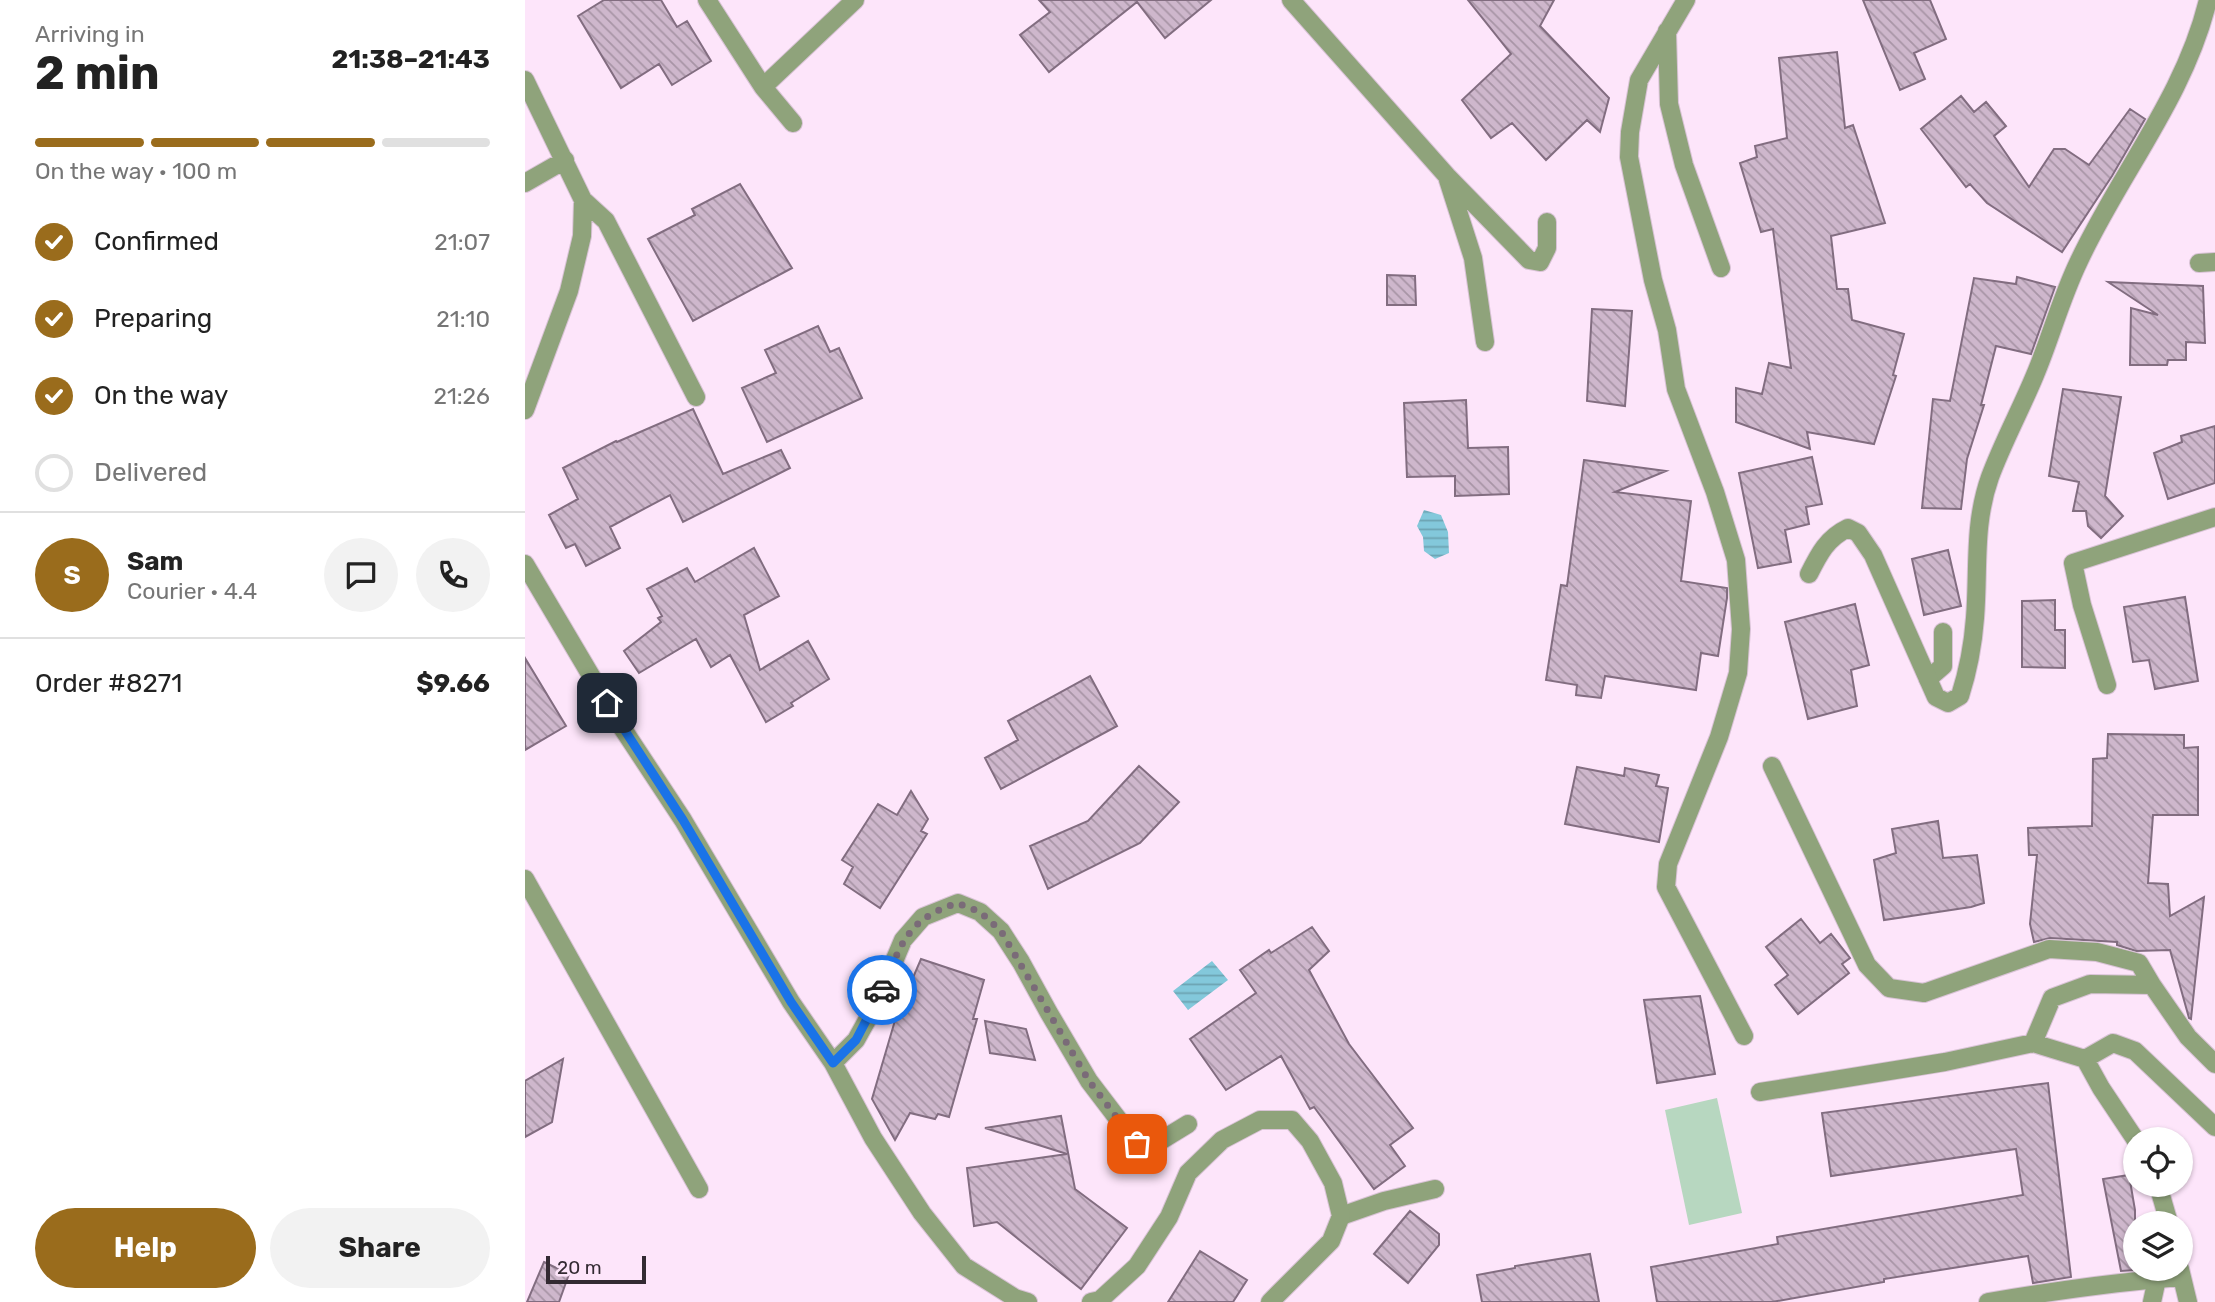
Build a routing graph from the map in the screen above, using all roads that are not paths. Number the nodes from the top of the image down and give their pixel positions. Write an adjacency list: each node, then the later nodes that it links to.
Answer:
1 (707, 0): 8 (street)
2 (855, 0): 8 (street)
3 (1291, 0): 11 (street)
4 (1686, 0): 6 (street)
5 (2208, 0): 23 (street)
6 (1667, 31): 15 (street); 28 (street)
7 (525, 80): 10 (street)
8 (763, 87): 9 (street)
9 (793, 123)
10 (565, 160): 12 (street); 13 (street)
11 (1447, 176): 14 (street); 16 (street)
12 (525, 183)
13 (583, 200): 17 (street); 18 (street)
14 (1547, 222)
15 (1721, 268)
16 (1485, 342)
17 (697, 397)
18 (525, 410)
19 (2215, 517): 24 (street)
20 (525, 564): 31 (street)
21 (1809, 574): 23 (street)
22 (1943, 632): 23 (street)
23 (1928, 680)
24 (2107, 685)
25 (1772, 766): 27 (street)
26 (525, 879): 37 (street)
27 (2152, 985): 29 (street); 32 (street)
28 (1744, 1036)
29 (2033, 1043): 30 (street); 33 (street)
30 (2085, 1059): 35 (street); 36 (street)
31 (833, 1063): 34 (street); 43 (street)
32 (2215, 1064)
33 (1760, 1092)
34 (1188, 1124)
35 (2127, 1127)
36 (2215, 1127)
37 (699, 1189)
38 (1435, 1189): 39 (street)
39 (1341, 1216): 44 (street); 45 (street)
40 (2138, 1281): 46 (street)
41 (2157, 1281): 47 (street)
42 (2183, 1281): 48 (street)
43 (1028, 1302)
44 (1091, 1302)
45 (1269, 1302)
46 (1988, 1302)
47 (2152, 1302)
48 (2187, 1302)

